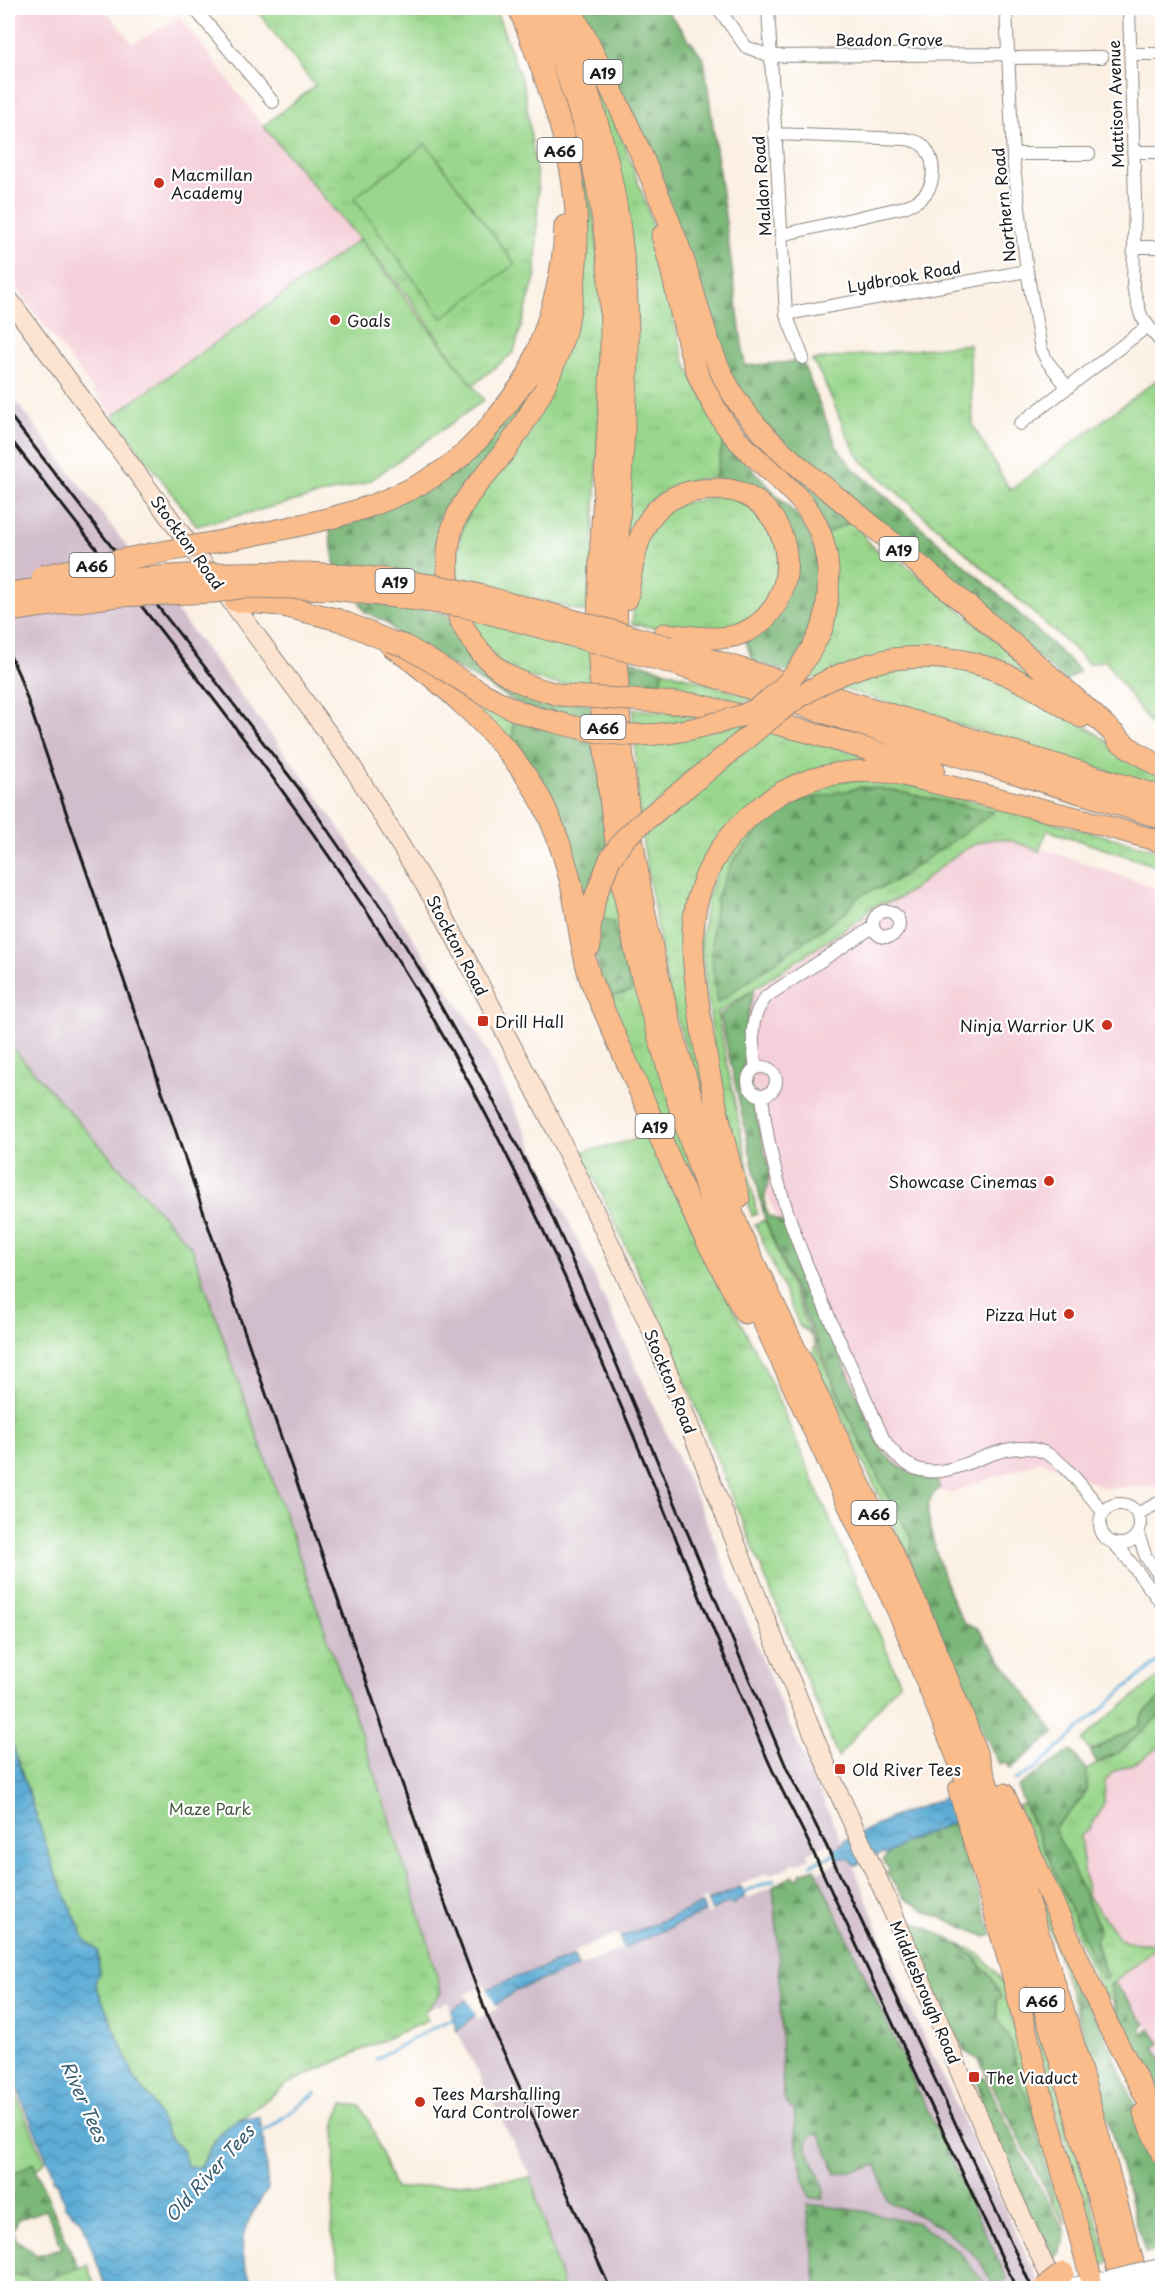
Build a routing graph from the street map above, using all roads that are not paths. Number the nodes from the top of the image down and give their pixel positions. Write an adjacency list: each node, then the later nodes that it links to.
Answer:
1 (194, 8): 16 (street)
2 (519, 8): 15 (highway, A66)
3 (537, 8): 53 (highway, A66)
4 (555, 8): 41 (highway, A66)
5 (570, 8): 18 (highway, A19)
6 (718, 8): 12 (street)
7 (768, 8): 12 (street, Maldon Road)
8 (1006, 8): 13 (street, Northern Road)
9 (1129, 8): 10 (street, Mattison Avenue)
10 (1130, 54): 11 (street); 19 (street, Mattison Avenue)
11 (1162, 54)
12 (770, 56): 13 (street, Beadon Grove); 17 (street, Maldon Road)
13 (1008, 56): 14 (street, Beadon Grove); 21 (street, Northern Road)
14 (1102, 57)
15 (552, 100): 34 (highway, A66, bridge); 46 (highway, A66, bridge)
16 (273, 102)
17 (774, 134): 23 (street, Maldon Road); 23 (street)
18 (633, 137): 39 (highway, A19, bridge); 42 (highway, A19)
19 (1133, 152): 20 (street); 24 (street, Mattison Avenue)
20 (1162, 152)
21 (1013, 154): 22 (street); 26 (street, Northern Road)
22 (1089, 154)
23 (781, 235): 28 (street, Maldon Road)
24 (1134, 247): 25 (street); 29 (street, Mattison Avenue)
25 (1162, 247)
26 (1027, 271): 28 (street, Lydbrook Road); 32 (street, Northern Road)
27 (8, 298): 63 (main road, Stockton Road)
28 (786, 314): 31 (street, Maldon Road)
29 (1148, 326): 30 (street, Mattison Avenue); 32 (street)
30 (1159, 340)
31 (803, 358)
32 (1068, 388): 33 (street)
33 (1020, 424)
34 (8, 586)
35 (215, 592): 37 (highway, A19, bridge); 39 (highway, A19); 40 (highway, A19, bridge)
36 (8, 593): 38 (highway, A19, bridge)
37 (8, 611)
38 (559, 617): 40 (highway, A66, bridge)
39 (389, 641): 49 (highway, A19)
40 (668, 648): 41 (highway, A66); 44 (highway, A19); 45 (highway, A19)
41 (617, 664): 52 (highway, A66)
42 (1128, 747): 43 (highway, A19); 49 (highway, A19, bridge)
43 (1162, 768)
44 (1162, 798)
45 (1162, 818)
46 (1088, 821): 47 (highway, A66); 52 (highway, A66)
47 (1162, 842)
48 (873, 927): 50 (street)
49 (610, 1025): 53 (highway, A19)
50 (756, 1068): 51 (street); 51 (street)
51 (762, 1095): 55 (street)
52 (776, 1311): 62 (highway, A66)
53 (812, 1424): 61 (highway, A66)
54 (1162, 1501): 56 (street)
55 (1104, 1513): 56 (street); 58 (street)
56 (1137, 1514): 57 (street)
57 (1138, 1534): 58 (street); 59 (street)
58 (1114, 1544): 60 (street)
59 (1162, 1579)
60 (1162, 1604)
61 (942, 1717): 67 (highway, A66); 71 (highway, A66)
62 (964, 1719): 64 (highway, A66); 73 (highway, A66)
63 (854, 1828): 70 (main road, Middlesbrough Road)
64 (1127, 2065): 65 (highway); 66 (highway, A66)
65 (1162, 2127)
66 (1162, 2154)
67 (1079, 2236): 70 (highway); 71 (highway, A66)
68 (1162, 2266): 71 (street, bridge)
69 (1162, 2278): 71 (street, bridge)
70 (1061, 2284): 71 (street); 72 (highway, bridge)
71 (1105, 2286)
72 (1044, 2289)
73 (1140, 2289)

